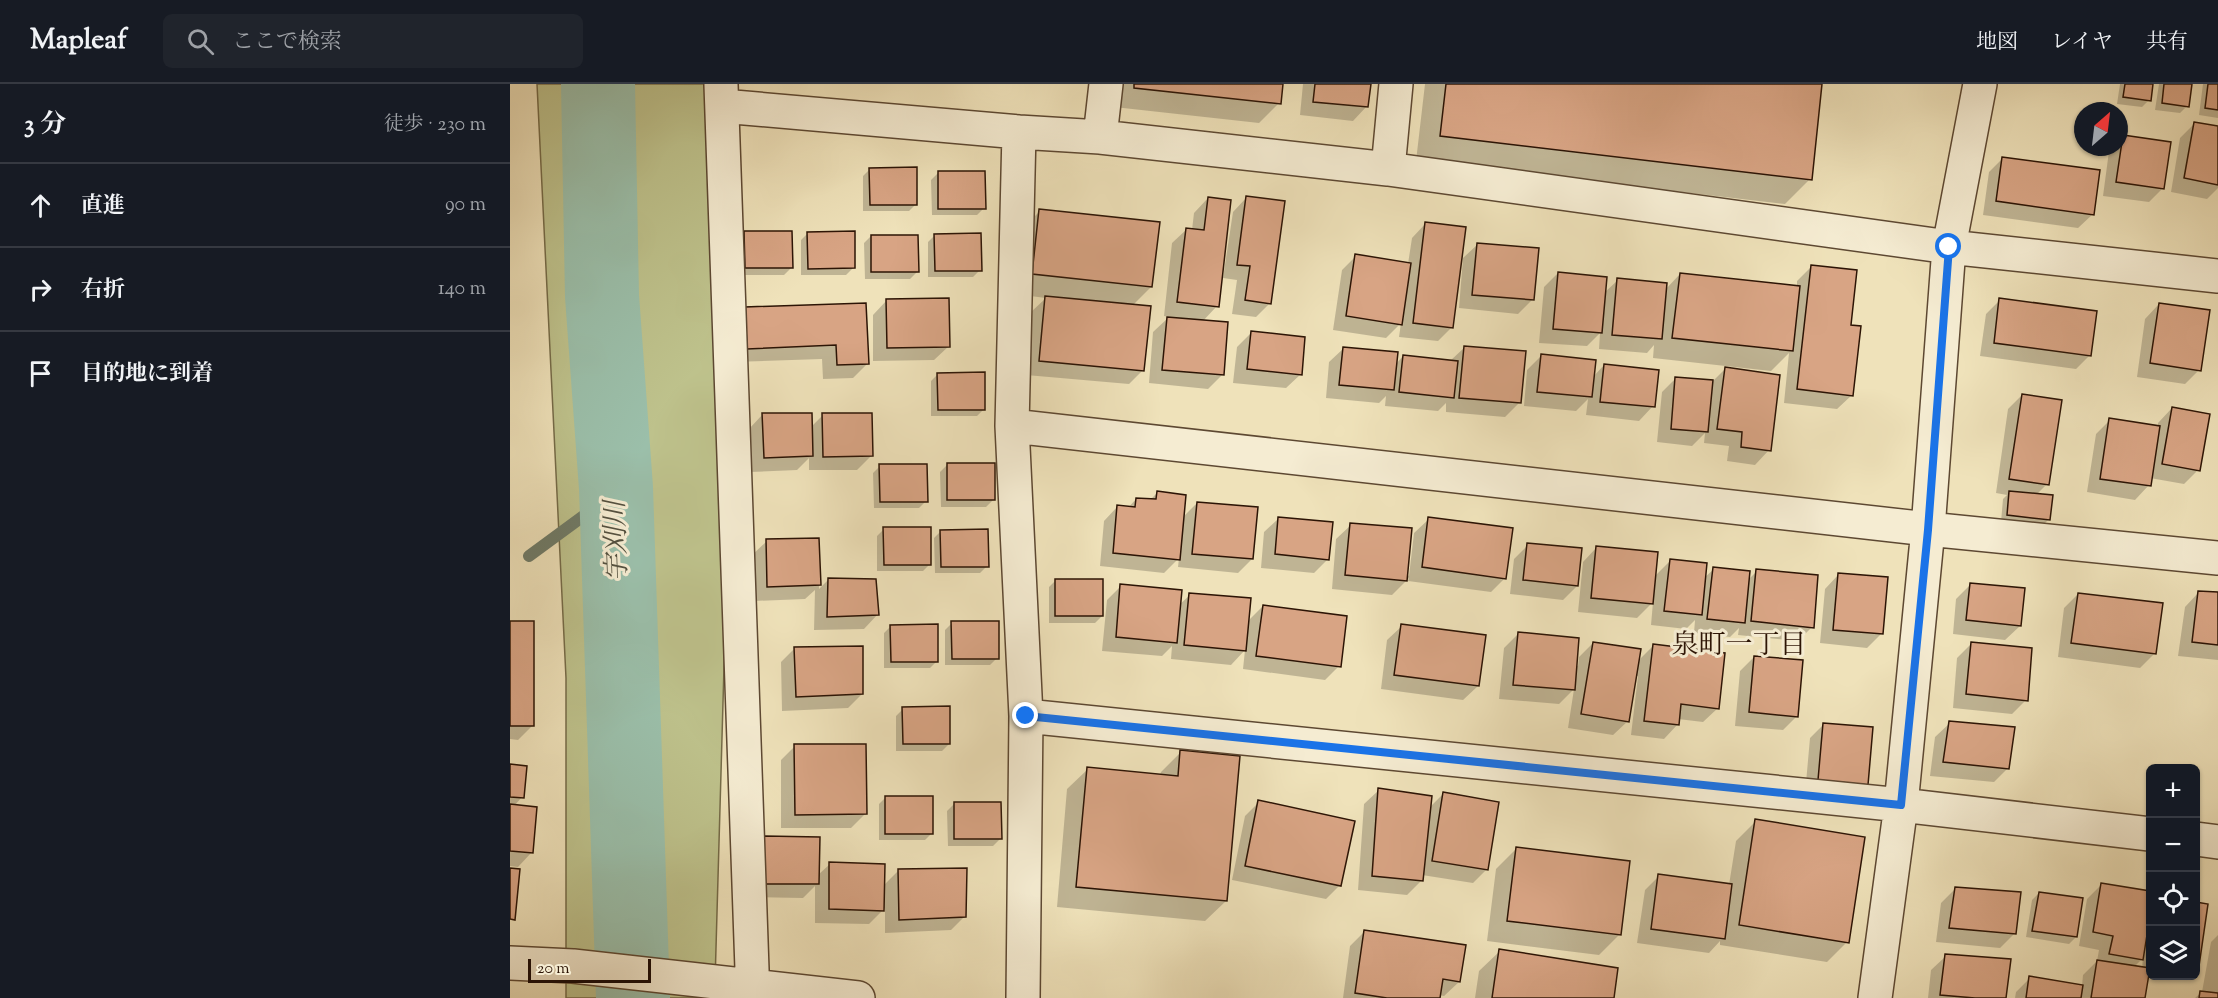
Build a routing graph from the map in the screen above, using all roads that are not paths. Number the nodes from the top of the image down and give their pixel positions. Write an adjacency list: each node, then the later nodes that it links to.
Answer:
1 (1106, 84): 6 (street)
2 (1395, 84): 7 (street)
3 (1980, 84): 8 (street)
4 (722, 95): 5 (street); 19 (street)
5 (1019, 132): 6 (street); 10 (street)
6 (1100, 137): 7 (street)
7 (1388, 169): 8 (street)
8 (1949, 247): 9 (street); 11 (street)
9 (2218, 276)
10 (1012, 426): 11 (street); 13 (street)
11 (1928, 530): 12 (street); 14 (street)
12 (2218, 558)
13 (1026, 716): 14 (street); 21 (street)
14 (1901, 805): 15 (street); 22 (street)
15 (2146, 833)
16 (2200, 840): 17 (street)
17 (2218, 842)
18 (510, 963): 19 (street)
19 (753, 993): 20 (street)
20 (858, 998)
21 (1023, 998)
22 (1875, 998)

